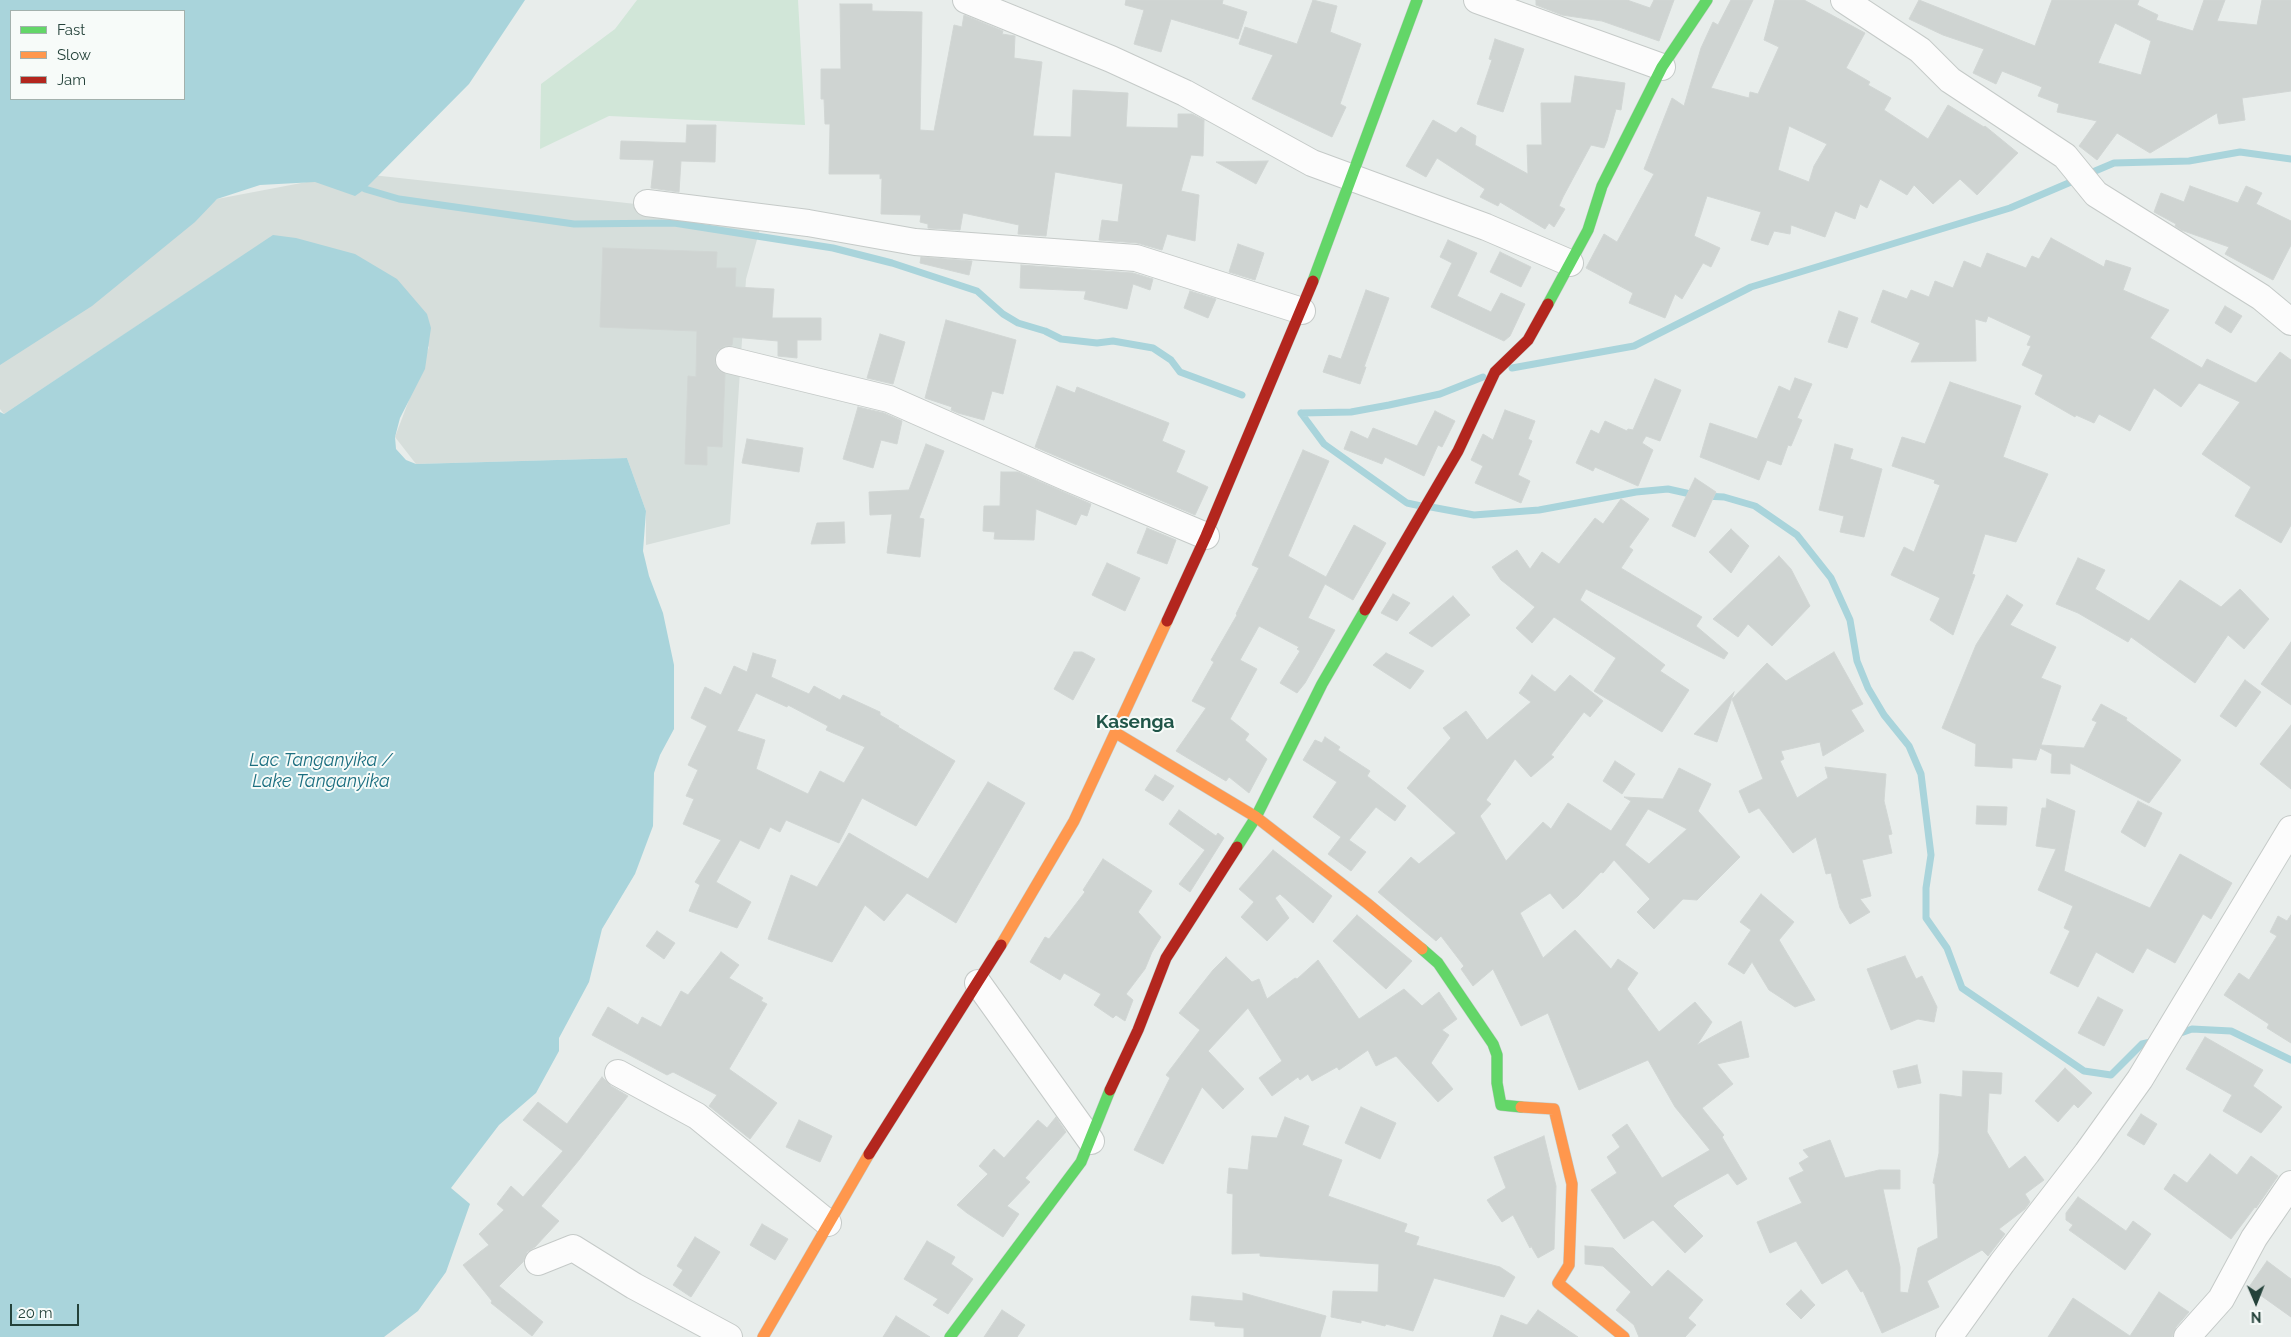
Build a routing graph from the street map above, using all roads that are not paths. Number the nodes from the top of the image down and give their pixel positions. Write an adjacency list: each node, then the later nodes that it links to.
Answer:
1 (966, 0): 7 (street)
2 (1417, 0): 7 (main road)
3 (1477, 0): 6 (street)
4 (1707, 0): 6 (main road)
5 (1844, 0): 11 (street)
6 (1662, 67): 9 (main road)
7 (1352, 178): 9 (street); 10 (main road)
8 (647, 202): 10 (street)
9 (1570, 263): 15 (main road)
10 (1302, 311): 13 (main road)
11 (2291, 322)
12 (729, 360): 13 (street)
13 (1206, 536): 14 (main road)
14 (1116, 733): 15 (main road); 17 (main road)
15 (1256, 818): 19 (main road); 26 (main road)
16 (2291, 829): 27 (street)
17 (978, 983): 19 (street); 21 (main road)
18 (618, 1073): 21 (street)
19 (1091, 1141): 25 (main road)
20 (2291, 1184): 28 (street)
21 (828, 1223): 24 (main road)
22 (538, 1262): 23 (street)
23 (729, 1337)
24 (764, 1337)
25 (950, 1337)
26 (1624, 1337)
27 (1949, 1337)
28 (2188, 1337)

